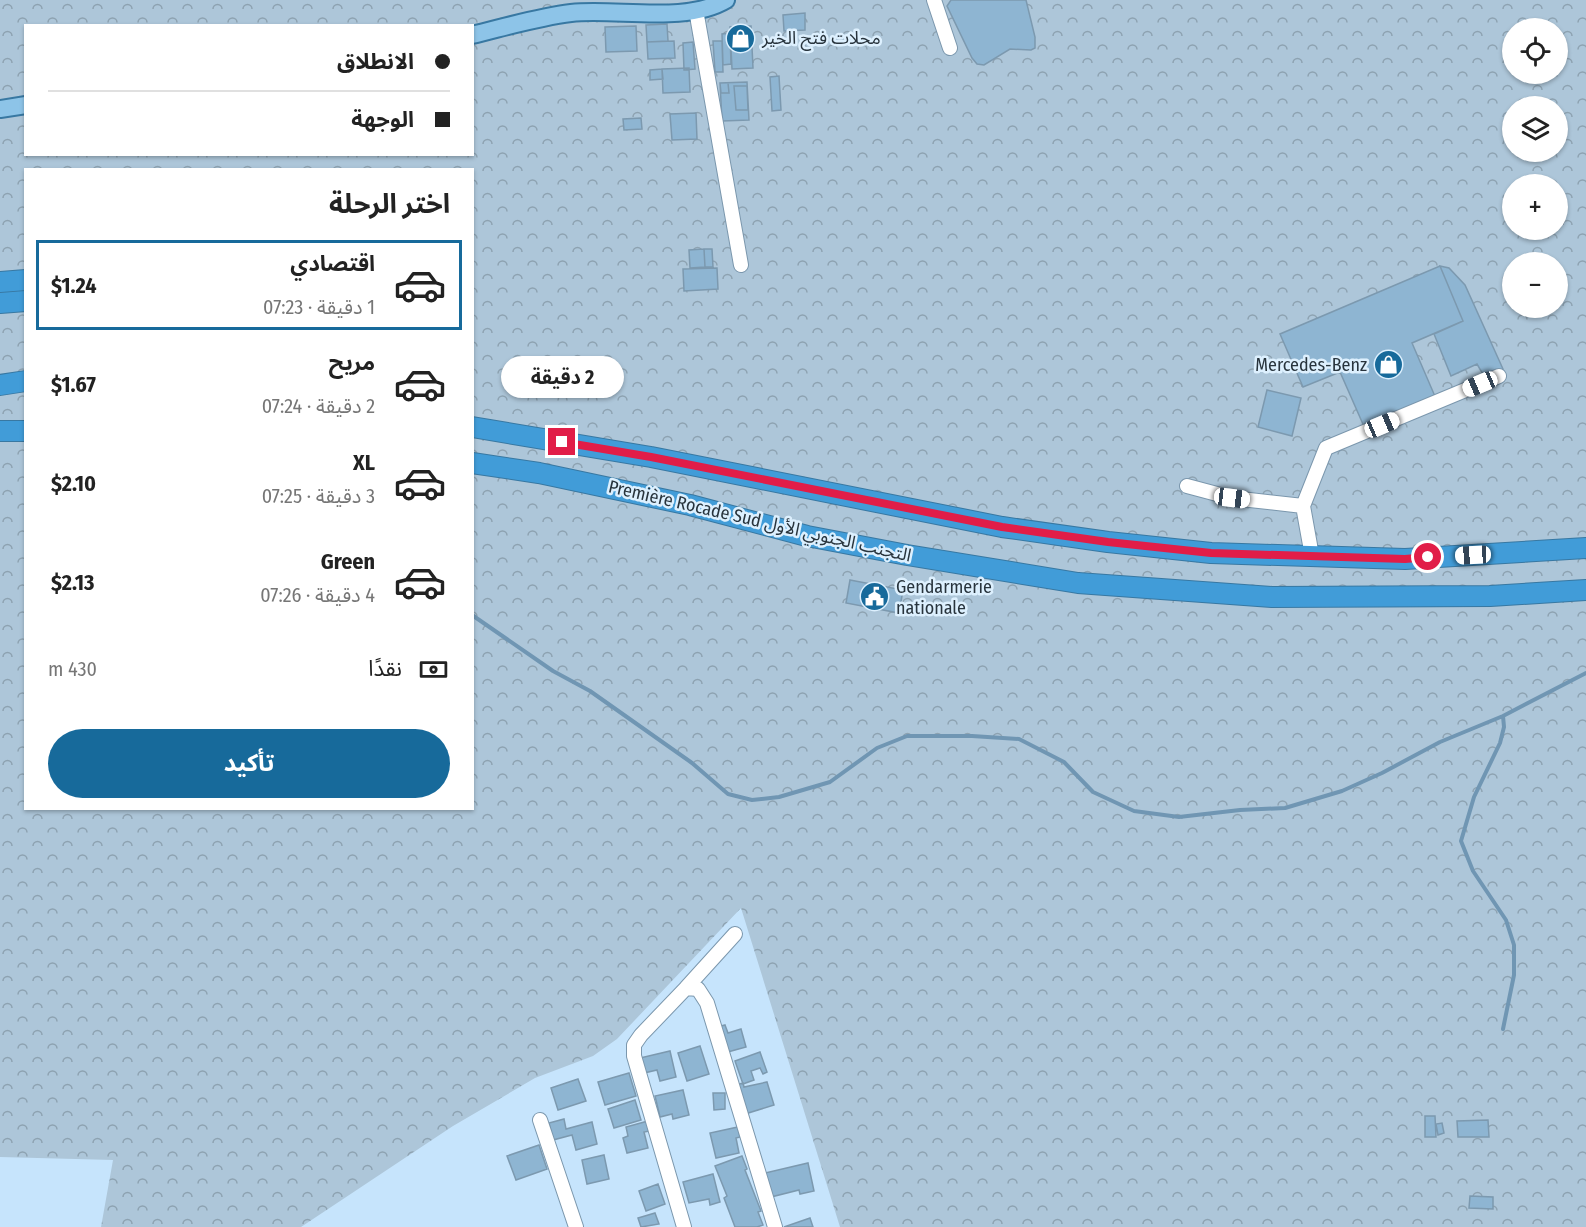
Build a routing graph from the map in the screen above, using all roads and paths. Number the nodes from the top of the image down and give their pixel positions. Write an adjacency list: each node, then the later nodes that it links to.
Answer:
1 (726, 0): 3 (main road)
2 (934, 0): 5 (street)
3 (696, 10): 4 (main road); 8 (street)
4 (474, 35)
5 (950, 48)
6 (24, 105): 7 (main road)
7 (0, 109)
8 (741, 265)
9 (24, 280): 10 (highway)
10 (0, 282)
11 (24, 301): 12 (highway)
12 (0, 303)
13 (1499, 376): 23 (street)
14 (24, 381): 15 (highway)
15 (0, 385)
16 (24, 391): 17 (highway)
17 (0, 392)
18 (474, 427): 25 (highway, Première Rocade Sud التجنب الجنوبي الأول)
19 (24, 430): 20 (highway)
20 (0, 431)
21 (474, 464): 26 (highway, Première Rocade Sud التجنب الجنوبي الأول)
22 (1187, 486): 23 (street)
23 (1303, 506): 25 (street)
24 (1586, 548): 25 (highway, Première Rocade Sud التجنب الجنوبي الأول)
25 (1312, 556)
26 (1586, 590)
27 (735, 934): 28 (street)
28 (687, 988): 30 (street); 32 (street)
29 (540, 1120): 31 (street)
30 (774, 1226)
31 (576, 1227)
32 (684, 1227)

